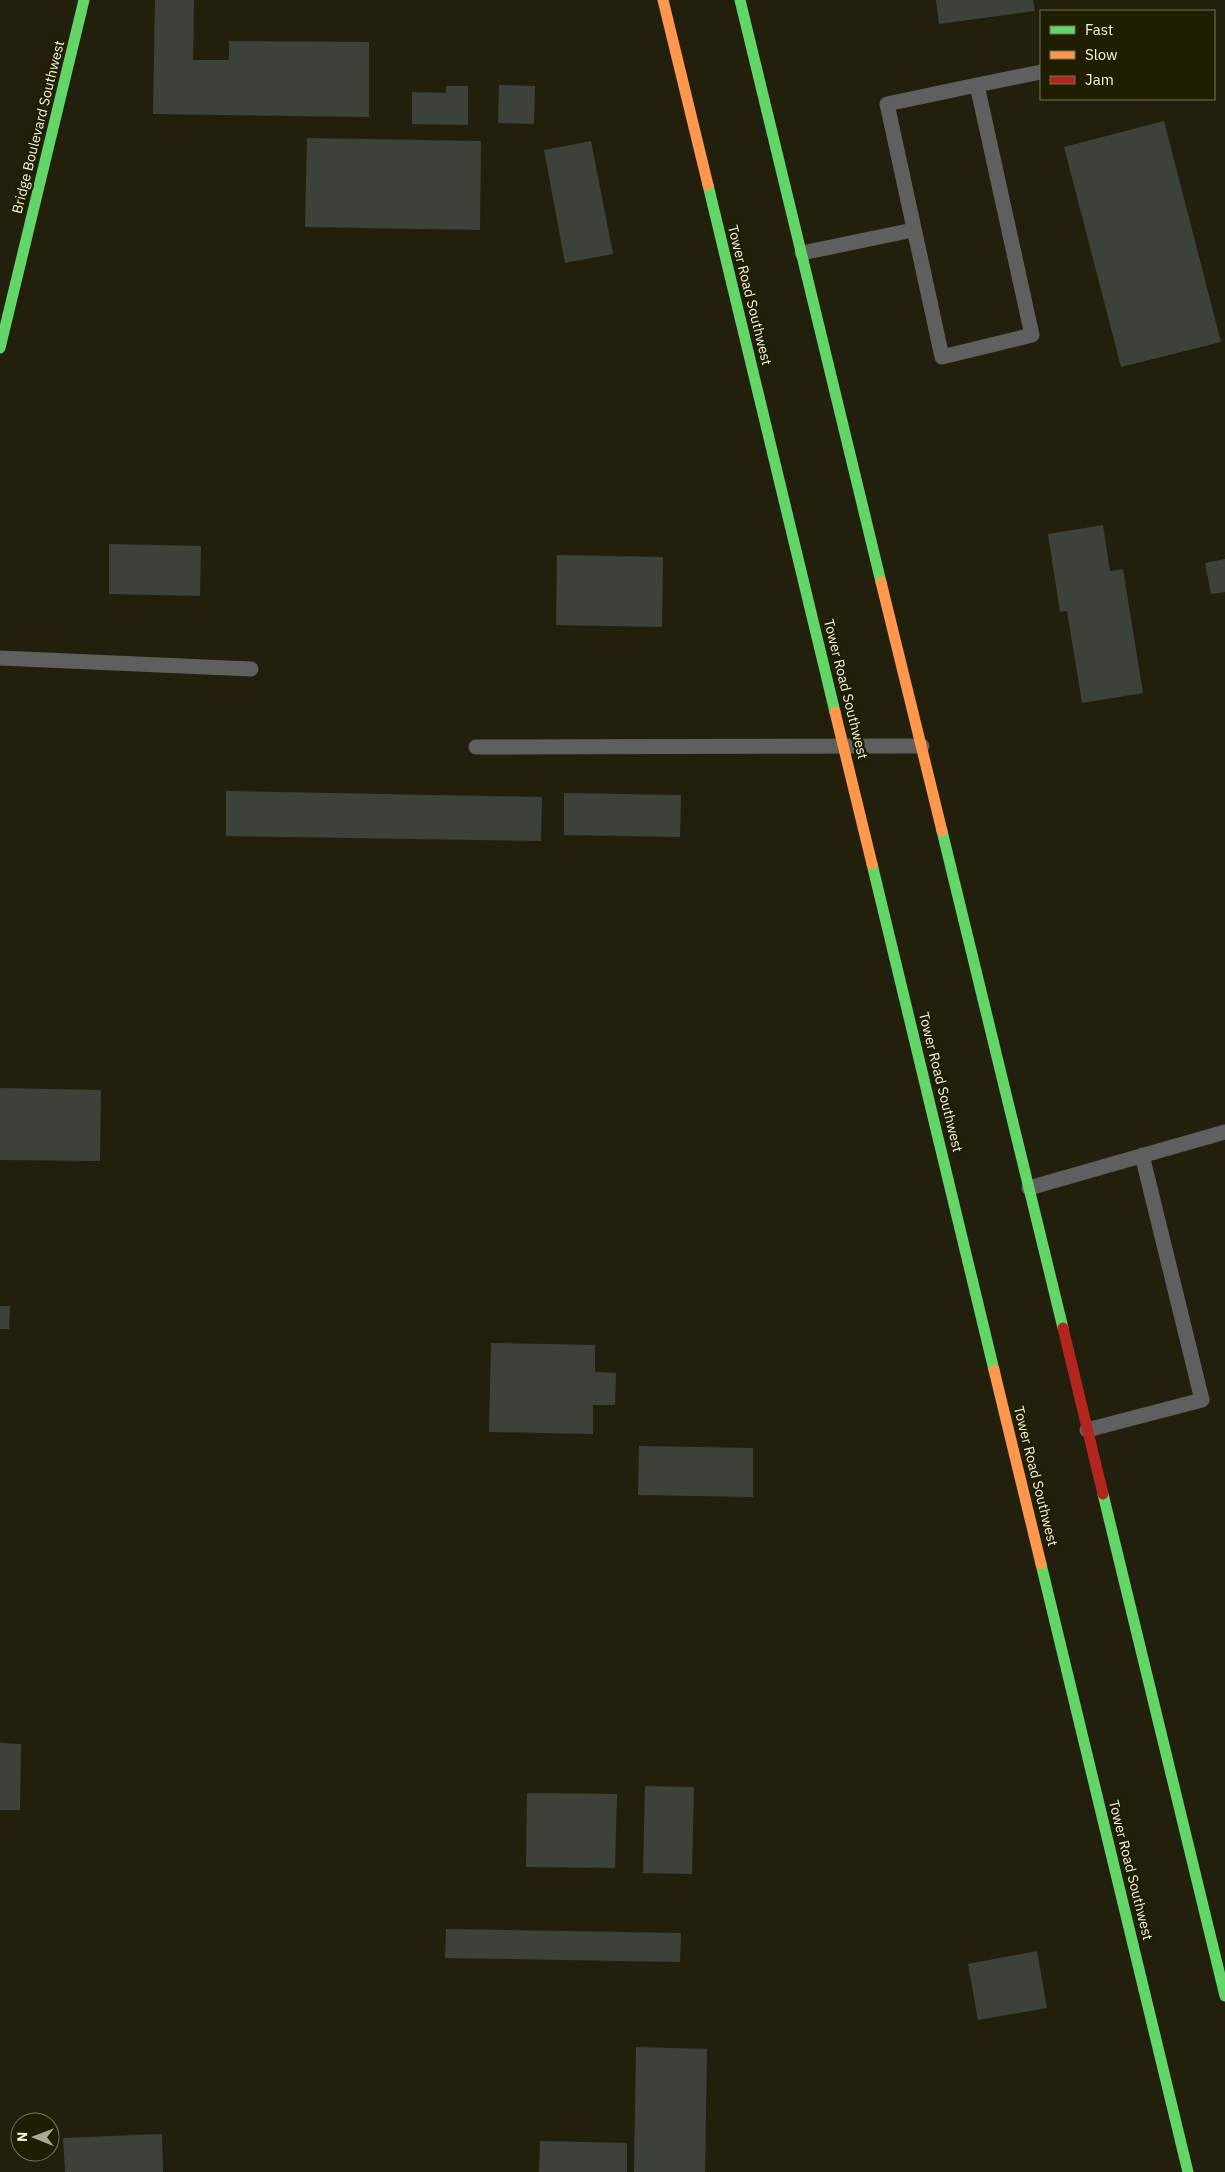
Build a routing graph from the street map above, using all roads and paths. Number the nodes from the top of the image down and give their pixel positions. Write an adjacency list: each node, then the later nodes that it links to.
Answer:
1 (84, 0): 8 (main road, Bridge Boulevard Southwest)
2 (663, 0): 11 (main road, Tower Road Southwest)
3 (740, 0): 7 (main road)
4 (1040, 72): 5 (lane)
5 (977, 85): 6 (lane); 6 (lane)
6 (913, 230): 7 (lane)
7 (802, 253): 12 (main road)
8 (0, 348)
9 (0, 658): 10 (lane)
10 (251, 670)
11 (844, 746): 12 (lane); 13 (lane); 19 (main road, Tower Road Southwest)
12 (922, 746): 16 (main road)
13 (476, 747)
14 (1225, 1132): 15 (lane)
15 (1142, 1156): 16 (lane); 17 (lane)
16 (1029, 1188): 17 (main road)
17 (1088, 1430): 18 (main road)
18 (1225, 1996)
19 (1188, 2172)

